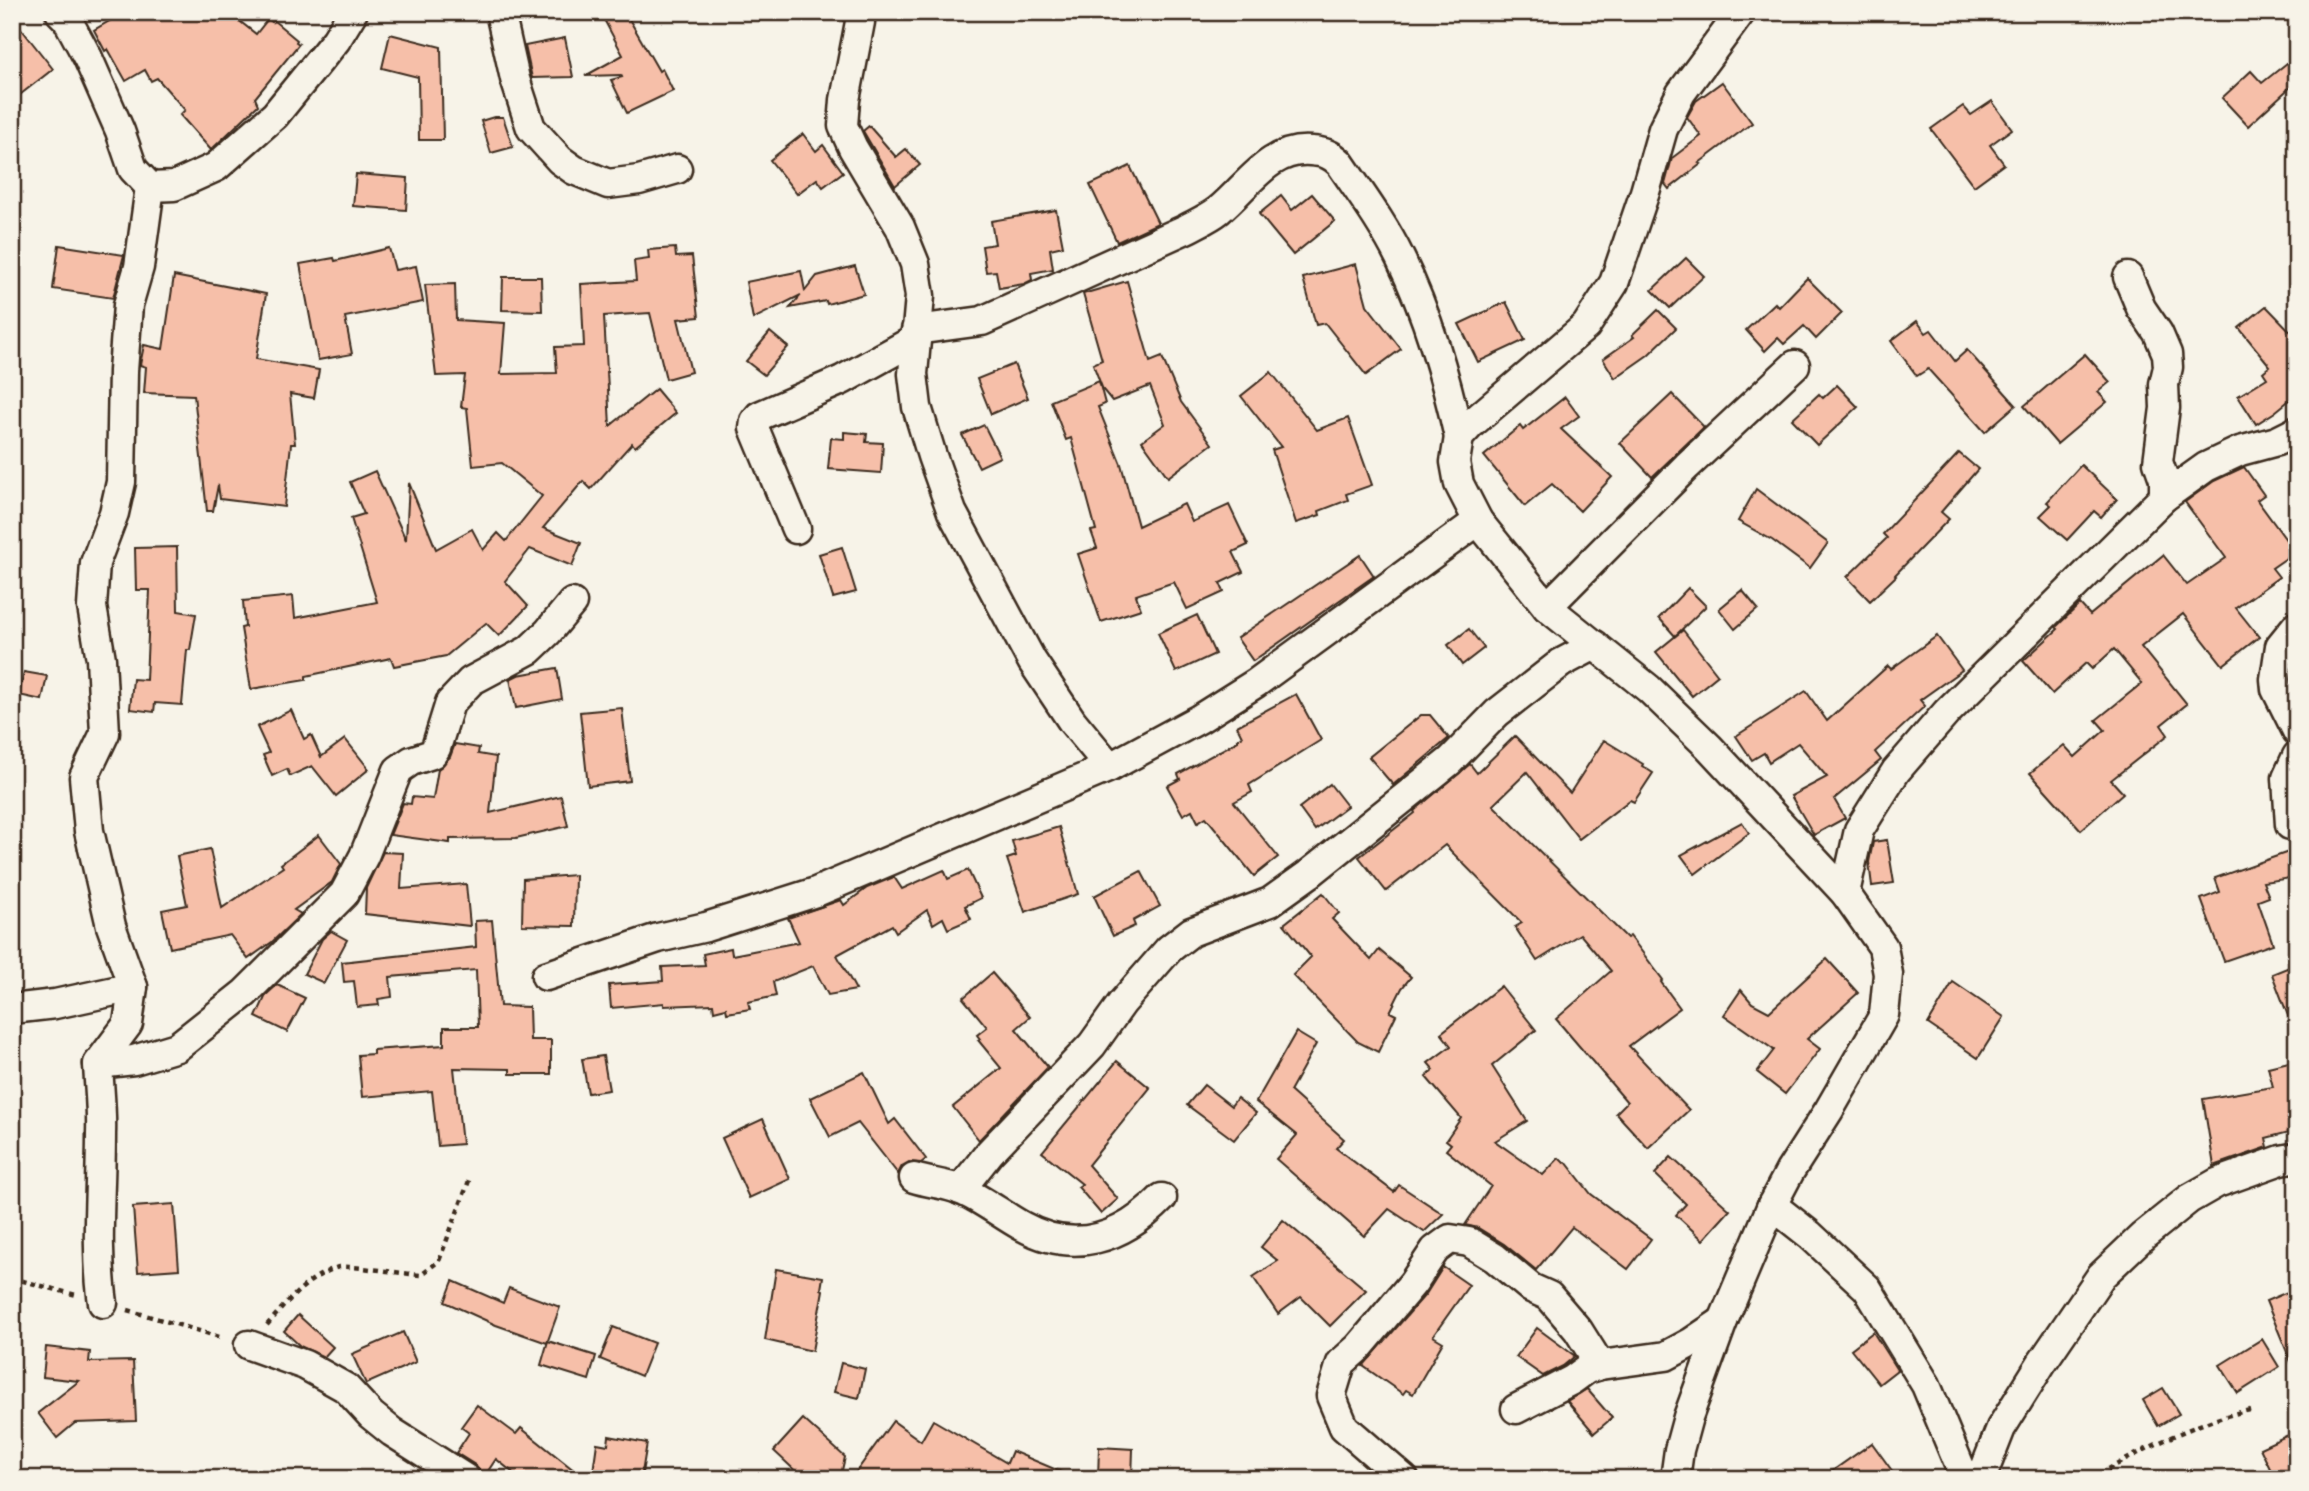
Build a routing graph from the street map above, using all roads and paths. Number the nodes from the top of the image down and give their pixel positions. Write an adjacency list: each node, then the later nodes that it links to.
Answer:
1 (60, 12): 7 (street)
2 (353, 12): 7 (street)
3 (500, 12): 6 (street)
4 (859, 12): 9 (street)
5 (1741, 12): 12 (street)
6 (677, 169)
7 (150, 187): 26 (street)
8 (2128, 277): 13 (street)
9 (916, 334): 12 (street); 15 (street); 22 (street)
10 (1794, 365): 17 (street)
11 (2297, 431): 13 (street)
12 (1460, 436): 14 (street)
13 (2164, 497): 24 (street)
14 (1478, 521): 17 (street); 22 (street)
15 (796, 529)
16 (572, 603): 28 (street)
17 (1547, 607): 19 (street)
18 (2297, 625): 20 (street)
19 (1595, 645): 24 (street); 32 (street)
20 (2297, 731)
21 (2297, 756): 23 (street)
22 (1111, 767): 25 (street)
23 (2290, 825)
24 (1845, 893): 34 (street)
25 (546, 976)
26 (133, 987): 27 (street); 28 (street)
27 (12, 1009)
28 (98, 1064): 35 (street)
29 (2297, 1157): 45 (street)
30 (470, 1178): 37 (path)
31 (915, 1178): 32 (street)
32 (960, 1190): 33 (street)
33 (1162, 1198)
34 (1772, 1205): 36 (street); 44 (street)
35 (103, 1303)
36 (1723, 1321): 38 (street); 43 (street)
37 (249, 1345): 41 (street)
38 (1600, 1364): 39 (street); 42 (street)
39 (1516, 1409)
40 (2255, 1409): 46 (path)
41 (466, 1479)
42 (1404, 1479)
43 (1675, 1479)
44 (1965, 1479)
45 (1981, 1479)
46 (2090, 1479)

